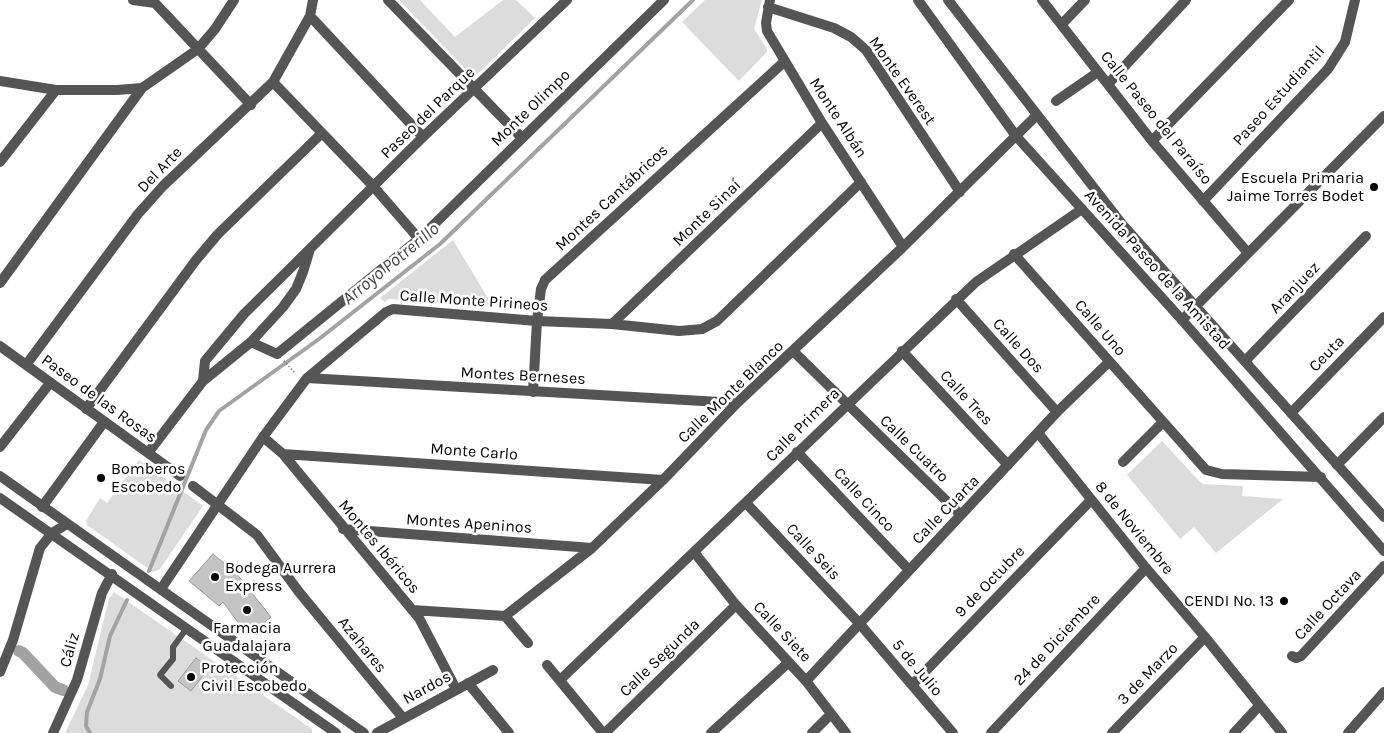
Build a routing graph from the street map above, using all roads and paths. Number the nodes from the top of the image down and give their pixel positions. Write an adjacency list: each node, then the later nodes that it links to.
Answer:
1 (134, 0): 14 (street)
2 (234, 0): 18 (street)
3 (313, 0): 16 (street, Del Arte)
4 (388, 0): 25 (street)
5 (567, 0): 25 (street, Paseo del Parque)
6 (664, 0): 35 (street, Monte Olimpo)
7 (918, 0): 33 (street, Avenida Paseo de la Amistad)
8 (948, 0): 29 (street, Avenida Paseo de la Amistad)
9 (1042, 0): 17 (street, Calle Paseo del Paraíso)
10 (1085, 0): 17 (street)
11 (1186, 0): 23 (street)
12 (1289, 0): 36 (street)
13 (1355, 0): 41 (street, Paseo Estudiantil)
14 (155, 1): 18 (street)
15 (769, 4): 19 (street, Monte Albán); 40 (street, Monte Everest)
16 (310, 16): 22 (street, Del Arte); 34 (street)
17 (1062, 24): 20 (street, Calle Paseo del Paraíso)
18 (198, 49): 24 (street); 28 (street)
19 (784, 62): 31 (street, Monte Albán); 54 (street, Montes Cantábricos)
20 (1098, 72): 23 (street, Calle Paseo del Paraíso); 27 (street)
21 (0, 80): 26 (street)
22 (272, 82): 28 (street, Del Arte); 32 (street)
23 (1108, 84): 36 (street, Calle Paseo del Paraíso)
24 (142, 88): 26 (street); 49 (street)
25 (474, 89): 34 (street, Paseo del Parque); 35 (street)
26 (56, 90): 37 (street)
27 (1056, 101)
28 (251, 104): 63 (street, Del Arte)
29 (1037, 115): 33 (street, Calle Monte Blanco); 51 (street, Avenida Paseo de la Amistad)
30 (1384, 116): 47 (street)
31 (822, 123): 38 (street, Monte Albán); 55 (street, Monte Sinaí)
32 (322, 133): 39 (street); 70 (street)
33 (1016, 136): 40 (street, Calle Monte Blanco); 42 (street, Avenida Paseo de la Amistad)
34 (423, 137): 39 (street, Paseo del Parque)
35 (522, 138): 44 (street, Monte Olimpo)
36 (1152, 141): 41 (street, Calle Paseo del Paraíso)
37 (0, 162)
38 (861, 182): 45 (street, Monte Albán); 55 (street, Calle Monte Pirineos)
39 (373, 186): 44 (street); 46 (street, Paseo del Parque)
40 (960, 192): 45 (street, Calle Monte Blanco)
41 (1203, 200): 47 (street, Calle Paseo del Paraíso)
42 (1082, 209): 48 (street, Calle Primera); 53 (street, Avenida Paseo de la Amistad)
43 (1366, 236): 61 (street, Aranjuez)
44 (419, 239): 56 (street, Monte Olimpo)
45 (903, 246): 58 (street, Calle Monte Blanco)
46 (310, 248): 56 (street, Paseo del Parque); 65 (street, Paseo del Parque)
47 (1248, 253): 51 (street)
48 (1014, 254): 50 (street, Calle Primera); 62 (street, Calle Uno)
49 (0, 283)
50 (956, 300): 59 (street, Calle Primera); 71 (street, Calle Dos)
51 (1197, 306): 53 (street); 61 (street, Avenida Paseo de la Amistad)
52 (1384, 317): 72 (street, Ceuta)
53 (1182, 320): 87 (street, Avenida Paseo de la Amistad)
54 (537, 321): 55 (street, Calle Monte Pirineos); 64 (street, Calle Monte Pirineos); 67 (street, Montes Cantábricos)
55 (612, 324)
56 (251, 342): 65 (street, Paseo del Parque)
57 (0, 346): 63 (street, Paseo de las Rosas)
58 (793, 351): 68 (street, Calle Monte Blanco); 69 (street, Calle Cuatro)
59 (902, 351): 69 (street, Calle Primera); 84 (street, Calle Tres)
60 (282, 358): 64 (path)
61 (1245, 361): 72 (street, Avenida Paseo de la Amistad)
62 (1109, 362): 71 (street, Calle Cuarta); 75 (street, Calle Uno)
63 (26, 365): 66 (street, Paseo de las Rosas)
64 (302, 376): 67 (street, Montes Berneses); 77 (street, Calle Monte Pirineos)
65 (203, 381): 80 (street, Paseo del Parque)
66 (50, 383): 70 (street, Paseo de las Rosas); 78 (street)
67 (533, 392): 68 (street, Montes Berneses)
68 (737, 403): 88 (street, Calle Monte Blanco)
69 (846, 404): 79 (street, Calle Primera); 95 (street, Calle Cuatro)
70 (86, 409): 74 (street, Paseo de las Rosas)
71 (1057, 412): 76 (street, Calle Cuarta)
72 (1291, 412): 83 (street, Avenida Paseo de la Amistad)
73 (1384, 417): 83 (street)
74 (104, 422): 80 (street, Paseo de las Rosas); 94 (street)
75 (1163, 422): 82 (street); 87 (street, Calle Uno)
76 (1040, 434): 84 (street, Calle Cuarta); 91 (street, 8 de Noviembre)
77 (263, 437): 81 (street, Montes Ibéricos); 93 (street, Calle Monte Pirineos)
78 (0, 447)
79 (797, 452): 92 (street, Calle Primera); 105 (street, Calle Cinco)
80 (148, 453): 86 (street, Paseo de las Rosas)
81 (283, 454): 88 (street, Monte Carlo); 98 (street, Montes Ibéricos)
82 (1123, 462)
83 (1337, 465): 96 (street, Avenida Paseo de la Amistad)
84 (1008, 466): 95 (street, Calle Cuarta)
85 (0, 476): 94 (street)
86 (180, 476)
87 (1321, 478): 101 (street, Avenida Paseo de la Amistad)
88 (663, 480): 100 (street, Calle Monte Blanco)
89 (193, 486): 93 (street, Azahares)
90 (0, 498): 99 (street)
91 (1091, 500): 104 (street, 8 de Noviembre); 124 (street, 9 de Octubre)
92 (746, 503): 102 (street, Calle Primera); 112 (street, Calle Seis)
93 (217, 505): 107 (street, Calle Monte Pirineos); 130 (street, Azahares)
94 (42, 507): 97 (street)
95 (961, 515): 105 (street, Calle Cuarta)
96 (1384, 517)
97 (67, 524): 99 (street); 107 (street)
98 (343, 529): 100 (street, Montes Apeninos); 109 (street, Montes Ibéricos)
99 (52, 533): 106 (street); 120 (street)
100 (592, 548): 110 (street, Calle Monte Blanco)
101 (1384, 551)
102 (694, 552): 108 (street, Calle Siete); 121 (street, Calle Primera)
103 (1384, 566): 116 (street, Calle Octava)
104 (1146, 568): 114 (street, 8 de Noviembre); 141 (street, 24 de Diciembre)
105 (909, 570): 112 (street, Calle Cuarta)
106 (112, 574): 113 (street); 132 (street, Cáliz)
107 (161, 589): 111 (street)
108 (736, 605): 117 (street, Calle Siete); 136 (street, Calle Segunda)
109 (412, 610): 110 (street); 126 (street, Montes Ibéricos)
110 (505, 616): 115 (street)
111 (203, 619): 113 (street); 133 (street)
112 (859, 623): 122 (street, Calle Cuarta); 124 (street, 5 de Julio)
113 (190, 630): 125 (lane); 131 (street)
114 (1205, 637): 128 (street, 8 de Noviembre); 142 (street, 3 de Marzo)
115 (528, 643)
116 (1292, 656)
117 (789, 662): 122 (street, Calle Siete); 137 (street)
118 (547, 665): 121 (street)
119 (493, 670): 123 (street, Nardos)
120 (0, 672)
121 (560, 680): 136 (street)
122 (806, 681): 129 (street, Calle Siete)
123 (468, 682): 126 (street, Nardos); 135 (street)
124 (912, 685): 140 (street, 5 de Julio)
125 (171, 686)
126 (456, 689): 130 (street, Nardos)
127 (1384, 692): 145 (street)
128 (1260, 706): 143 (street); 144 (street, 8 de Noviembre)
129 (831, 714): 138 (street); 139 (street, Calle Siete)
130 (403, 718): 134 (street, Nardos)
131 (332, 732)
132 (53, 733)
133 (364, 733)
134 (377, 733)
135 (509, 733)
136 (604, 733)
137 (711, 733)
138 (812, 733)
139 (846, 733)
140 (953, 733)
141 (991, 733)
142 (1112, 733)
143 (1234, 733)
144 (1282, 733)
145 (1348, 733)

